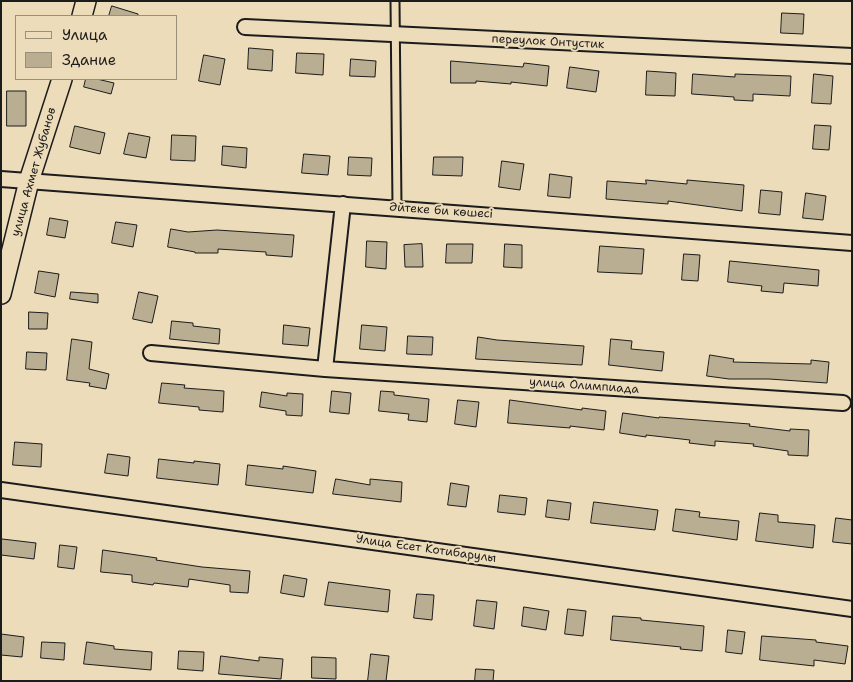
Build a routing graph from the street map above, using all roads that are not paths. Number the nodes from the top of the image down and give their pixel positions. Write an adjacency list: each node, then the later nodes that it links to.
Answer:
1 (86, 1): 3 (main road)
2 (395, 1): 5 (lane)
3 (82, 15)
4 (245, 28): 5 (street, переулок Онтустик)
5 (395, 34): 6 (street, переулок Онтустик); 11 (lane)
6 (852, 56)
7 (62, 80): 9 (main road, улица Ахмет Жубанов)
8 (1, 179): 9 (street, Әйтеке би көшесі)
9 (29, 181): 10 (street, Әйтеке би көшесі); 13 (main road, улица Ахмет Жубанов)
10 (343, 204): 11 (street, Әйтеке би көшесі); 15 (street)
11 (397, 208): 12 (street, Әйтеке би көшесі)
12 (852, 242)
13 (1, 294)
14 (151, 353): 15 (street, улица Олимпиада)
15 (325, 369): 16 (street, улица Олимпиада)
16 (847, 402)
17 (1, 490): 18 (street, Улица Есет Котибарулы)
18 (852, 609)

